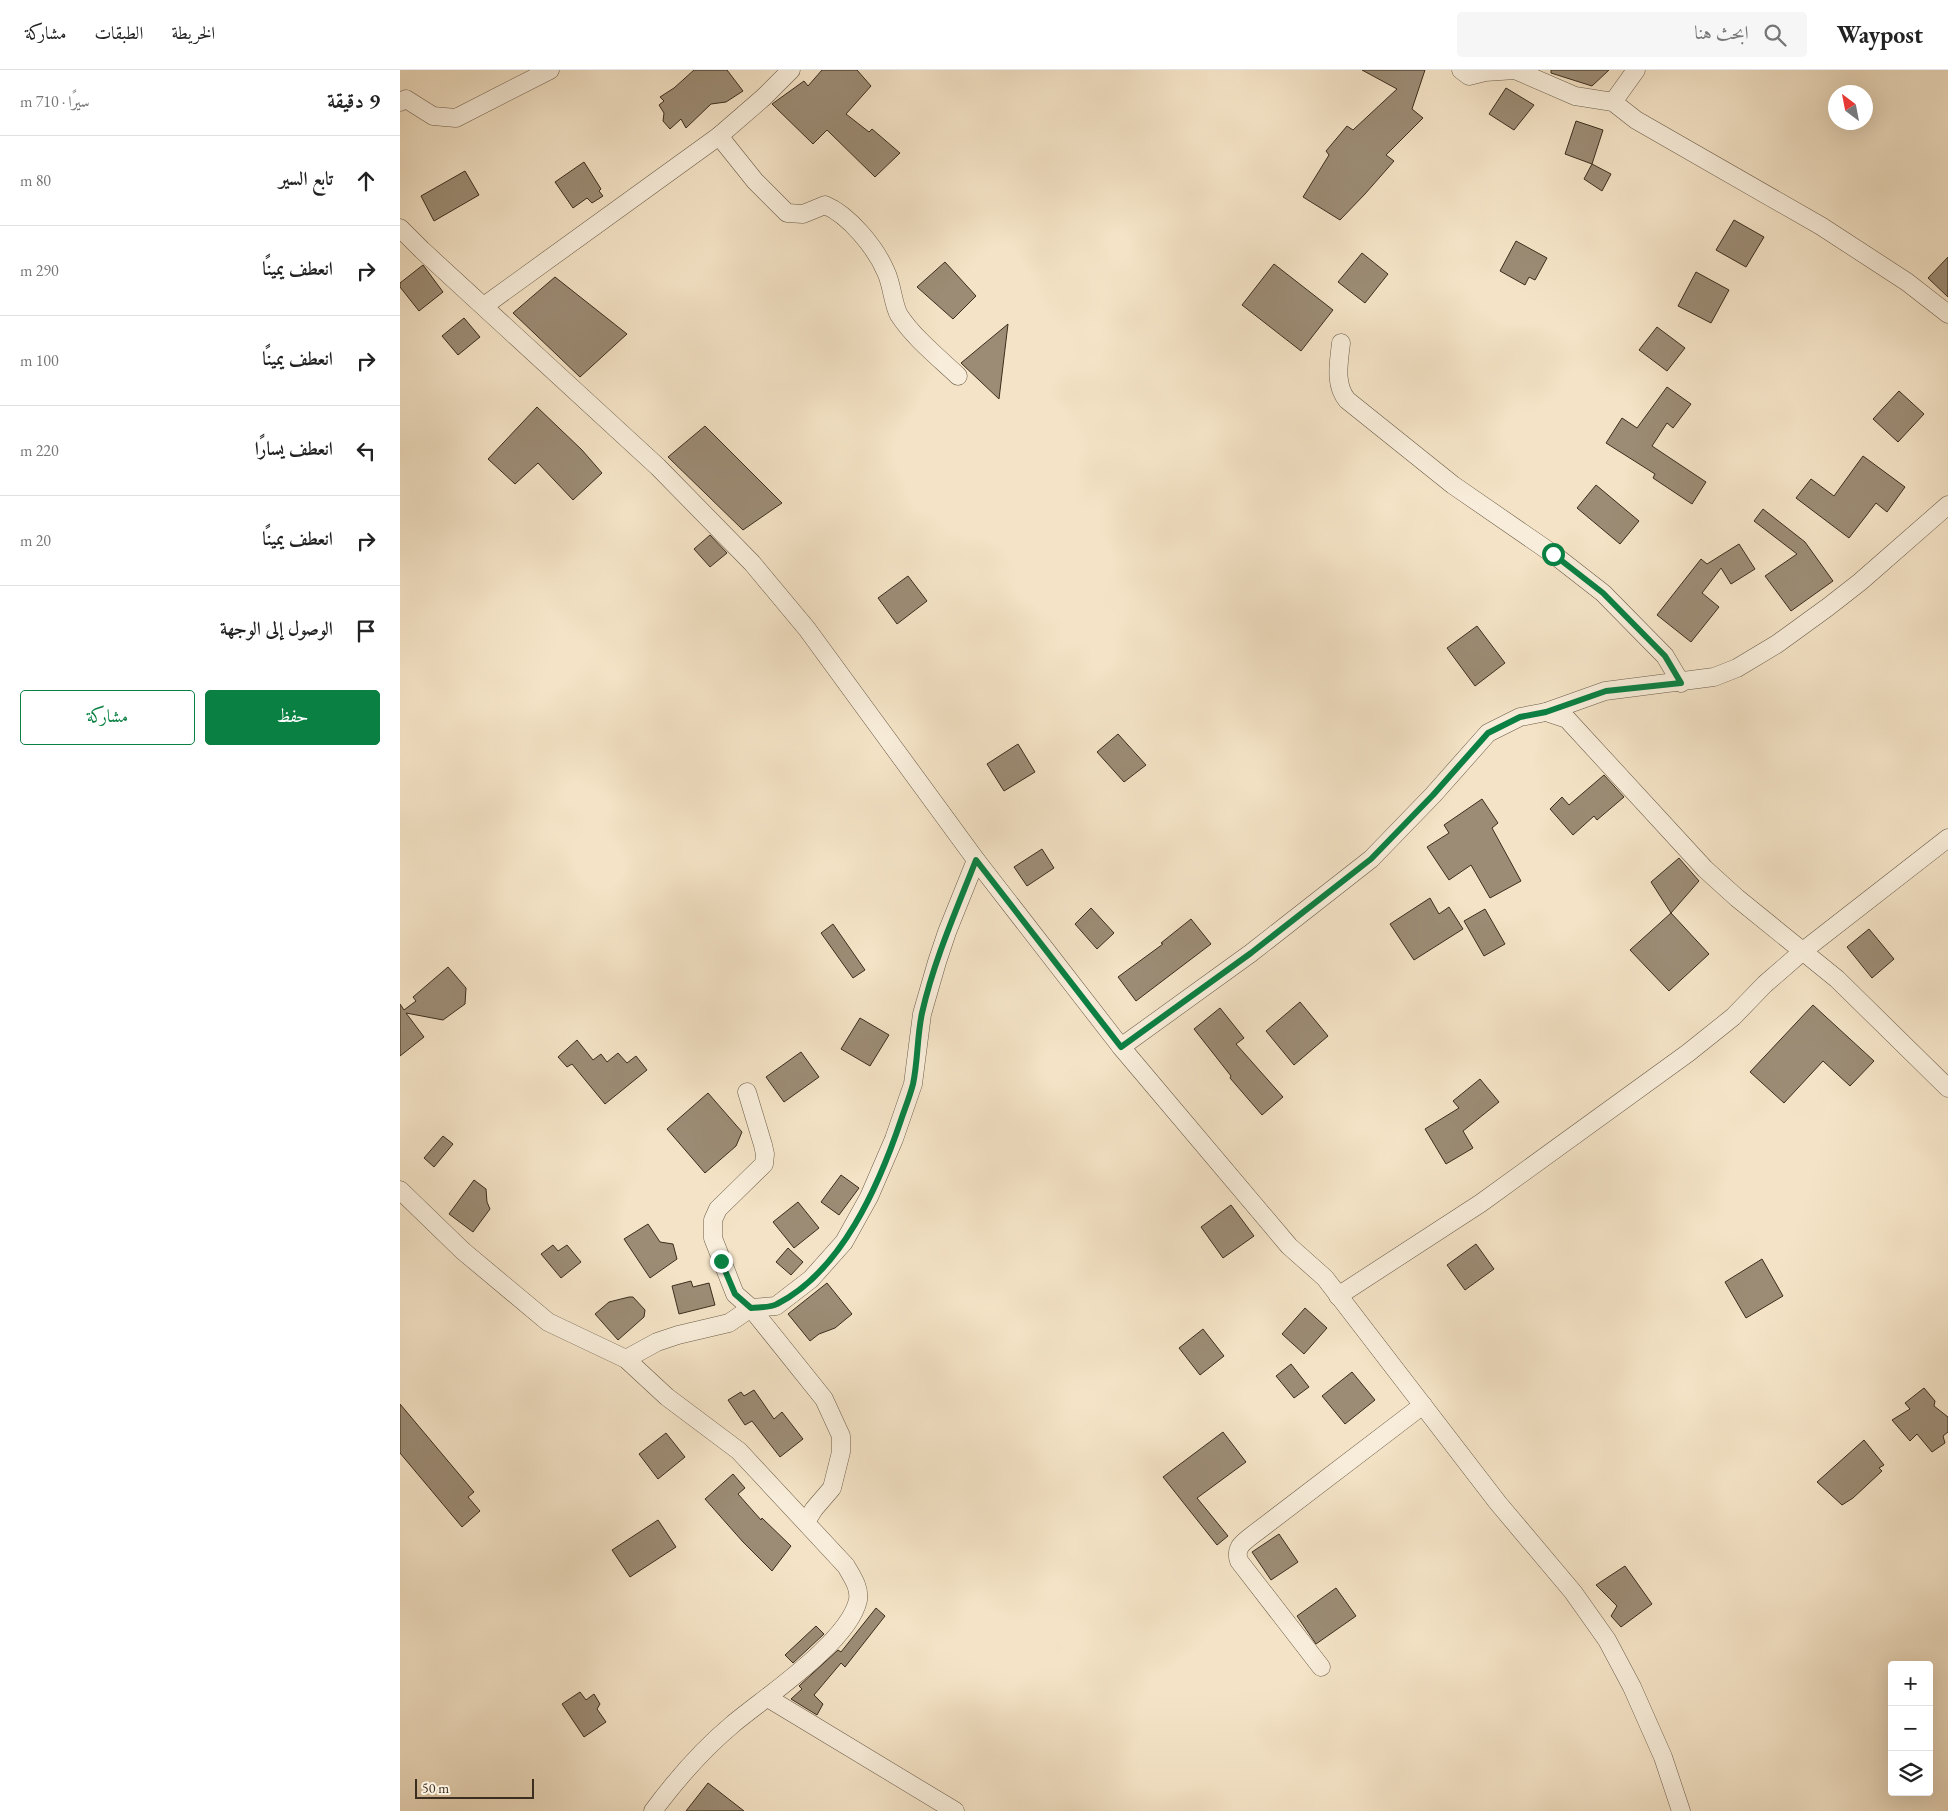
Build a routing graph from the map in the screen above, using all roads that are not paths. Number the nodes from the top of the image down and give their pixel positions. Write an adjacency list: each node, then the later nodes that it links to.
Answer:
1 (550, 70): 5 (street)
2 (790, 70): 7 (street)
3 (1461, 70): 6 (street)
4 (1636, 70): 6 (street)
5 (400, 102)
6 (1613, 102): 10 (street)
7 (719, 136): 9 (street); 12 (street)
8 (400, 228): 9 (street)
9 (484, 306): 17 (street)
10 (1948, 314)
11 (1341, 343): 14 (street)
12 (958, 376)
13 (1948, 505): 14 (street)
14 (1681, 683): 15 (street)
15 (1546, 712): 18 (street); 19 (street)
16 (1948, 838): 18 (street)
17 (976, 860): 19 (street); 24 (street)
18 (1803, 951): 20 (street); 23 (street)
19 (1121, 1047): 23 (street)
20 (1948, 1088)
21 (746, 1092): 24 (street)
22 (400, 1190): 25 (street)
23 (1338, 1296): 26 (street)
24 (751, 1308): 25 (street); 27 (street)
25 (626, 1359): 27 (street)
26 (1423, 1406): 28 (street); 32 (street)
27 (806, 1522): 29 (street)
28 (1321, 1667)
29 (768, 1698): 30 (street); 31 (street)
30 (653, 1811)
31 (955, 1811)
32 (1681, 1811)

